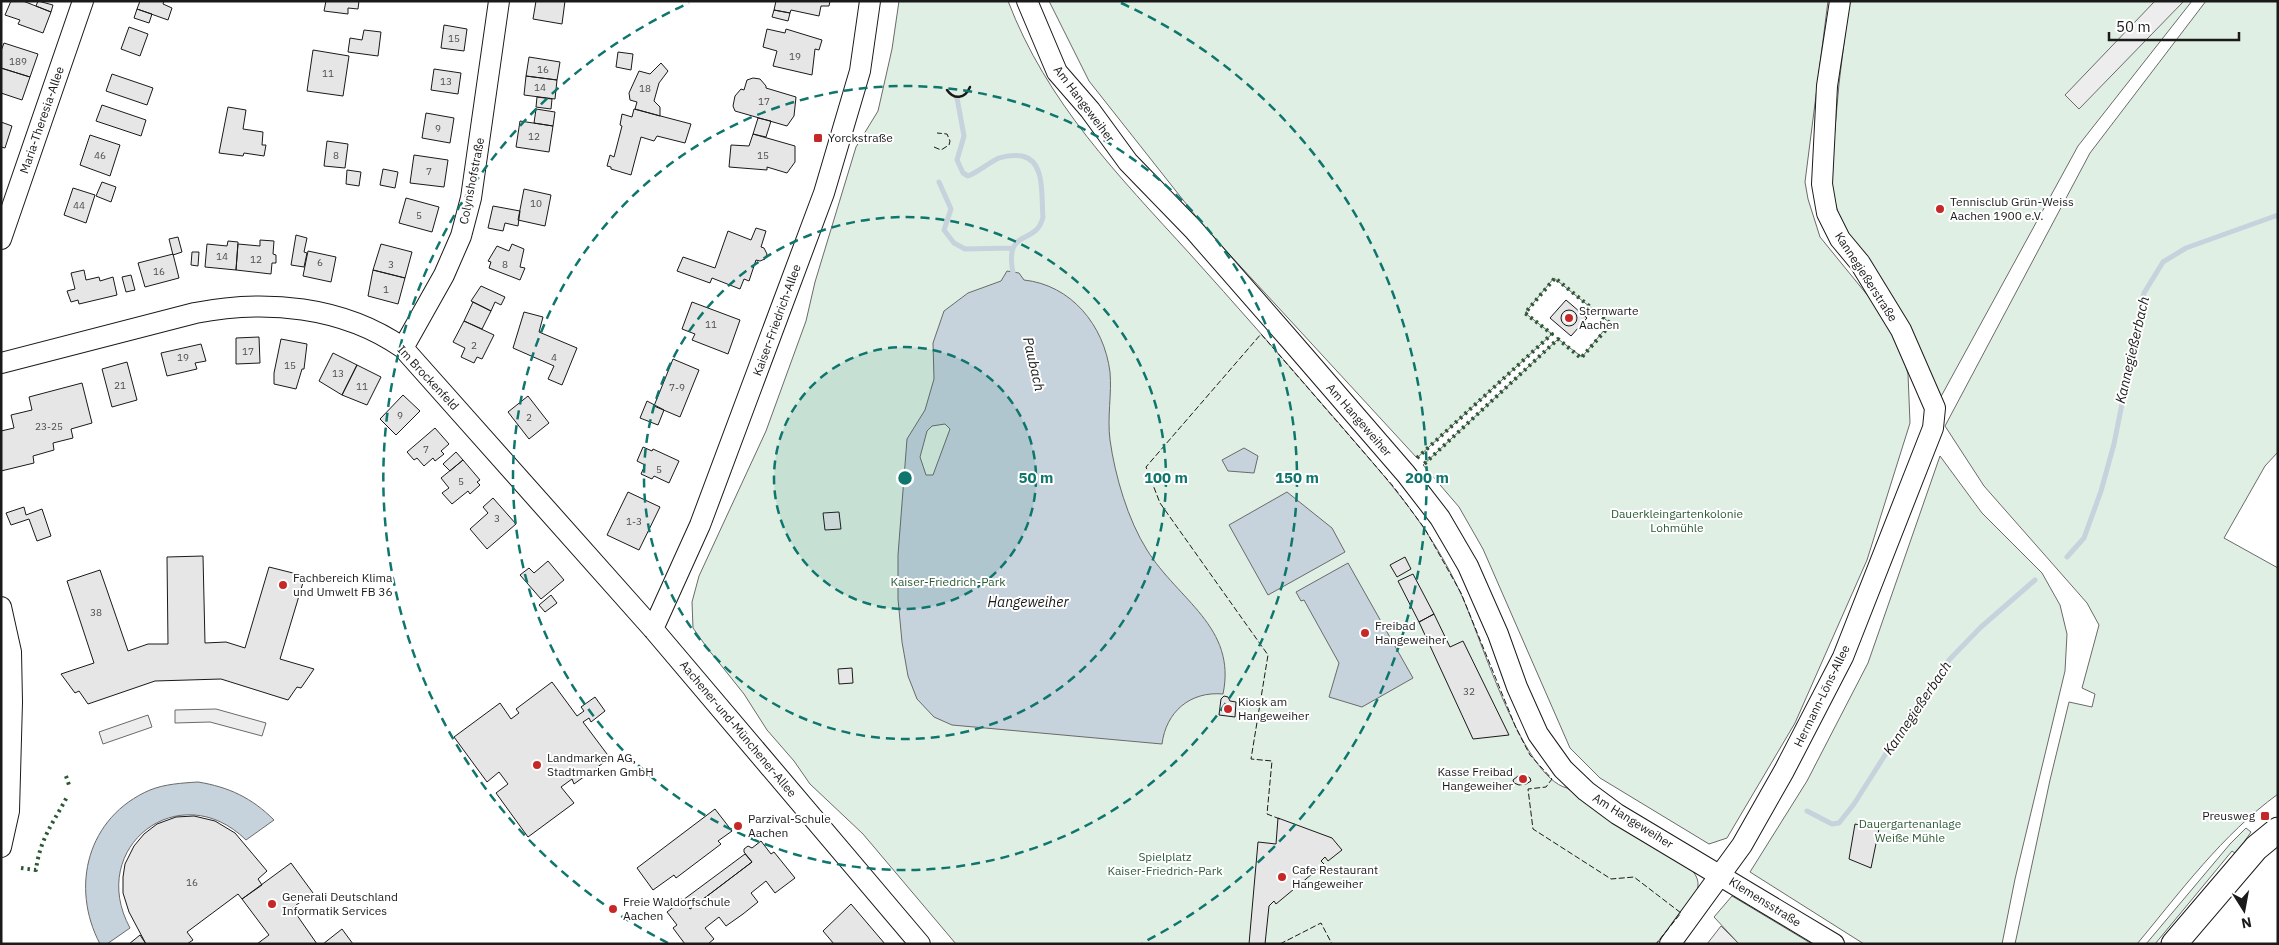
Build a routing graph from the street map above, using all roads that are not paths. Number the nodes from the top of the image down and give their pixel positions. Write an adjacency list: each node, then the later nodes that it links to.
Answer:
1 (82, 1): 6 (street, Maria-Theresia-Allee)
2 (499, 1): 7 (street, Colynshofstraße)
3 (870, 1): 11 (street, Kaiser-Friedrich-Allee)
4 (1027, 1): 15 (street, Am Hangeweiher)
5 (1840, 1): 9 (street, Kannegießerstraße)
6 (1, 239)
7 (403, 348): 8 (street, Im Brockenfeld); 11 (street, Im Brockenfeld)
8 (1, 362)
9 (1933, 428): 15 (street, Hermann-Löns-Allee)
10 (1, 607): 12 (street)
11 (652, 629): 16 (street, Aachener-und-Münchener-Allee)
12 (5, 813): 14 (street)
13 (2278, 830): 19 (main road)
14 (1, 847)
15 (1721, 875): 17 (street, Hermann-Löns-Allee); 18 (street, Klemensstraße)
16 (920, 944)
17 (1670, 944)
18 (1834, 944)
19 (2174, 944)

